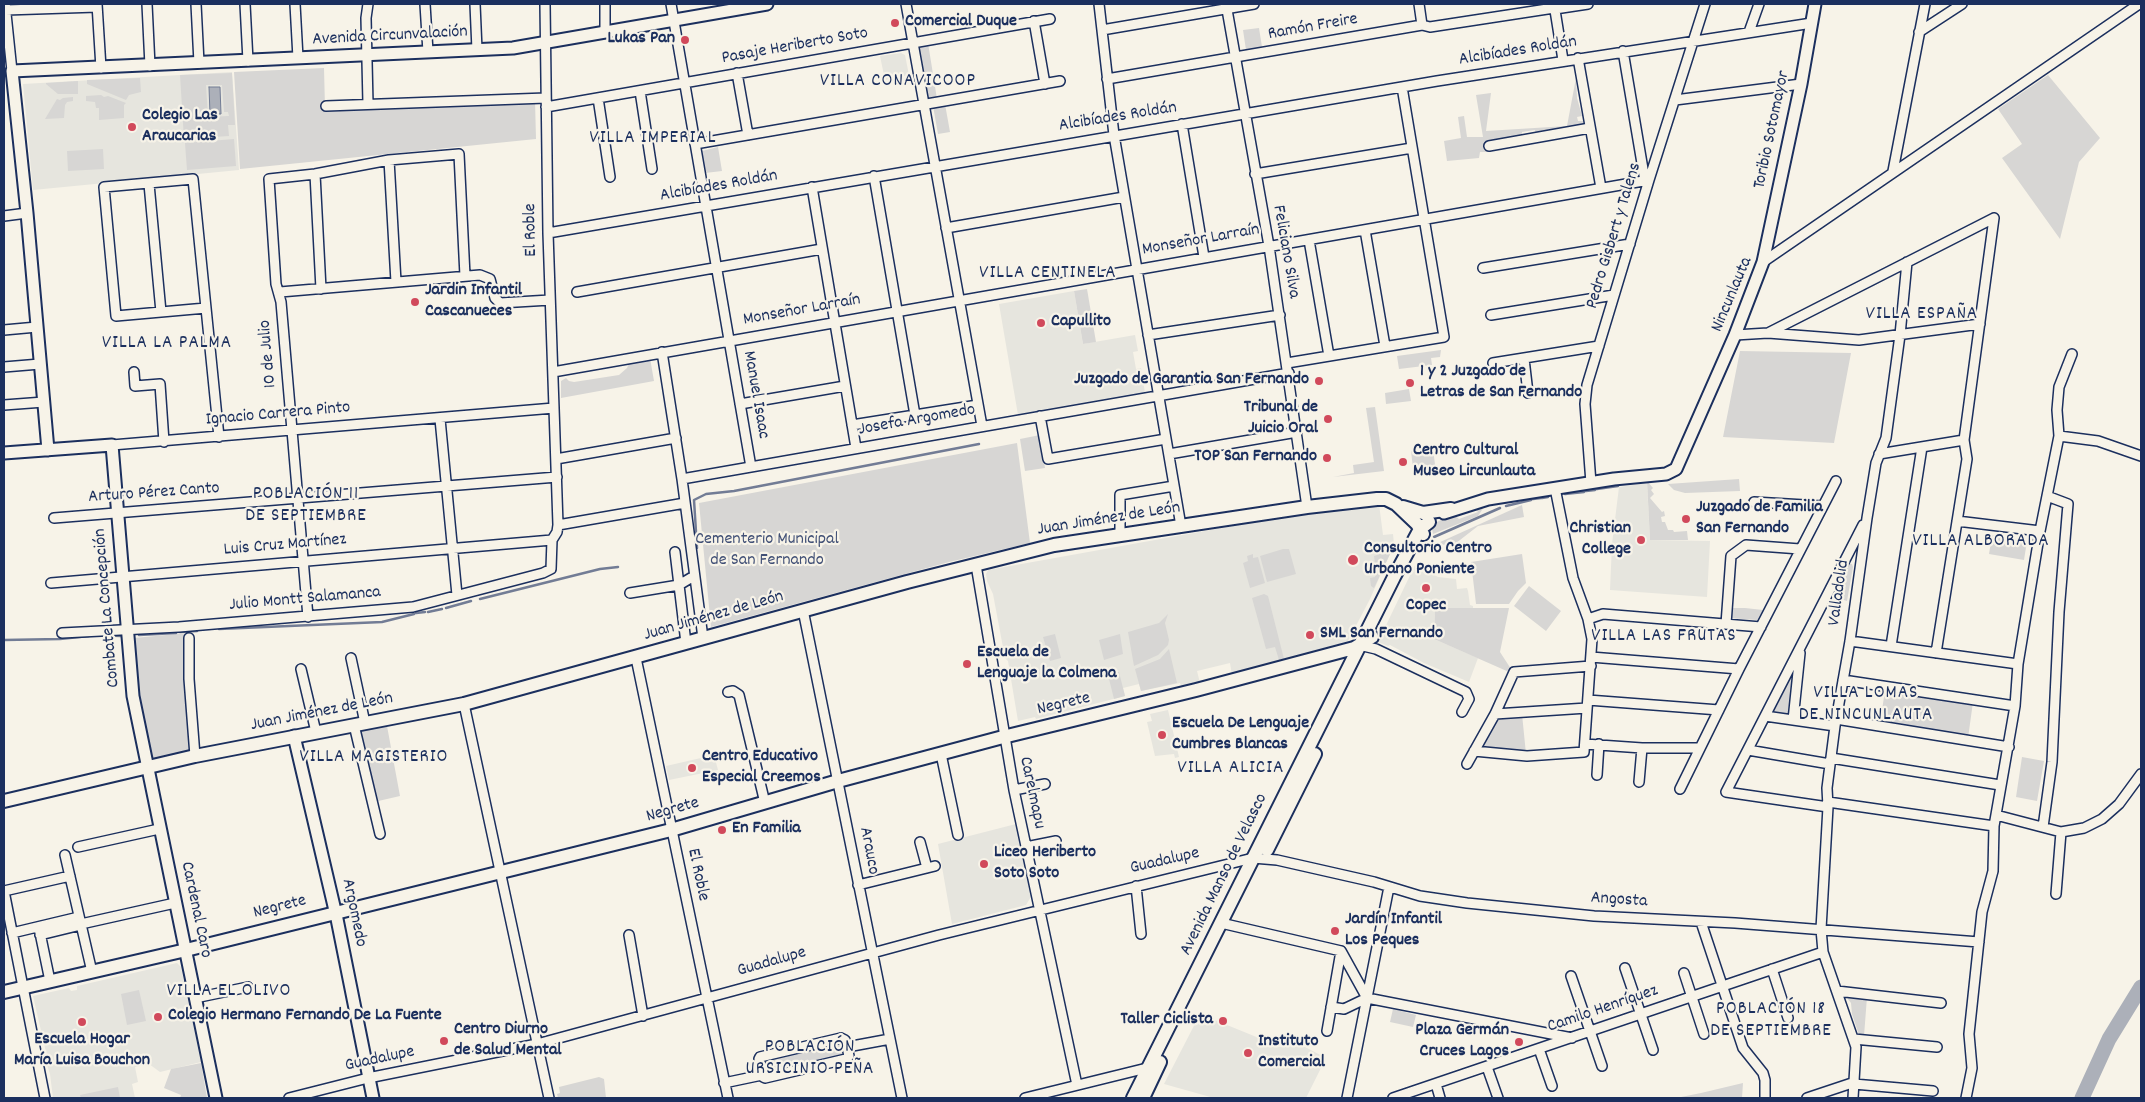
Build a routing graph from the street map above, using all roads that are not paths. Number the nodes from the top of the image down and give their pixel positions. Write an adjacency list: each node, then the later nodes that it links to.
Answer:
1 (147, 4): 49 (street)
2 (196, 4): 48 (street)
3 (245, 4): 47 (street)
4 (295, 4): 43 (street)
5 (368, 4): 42 (street)
6 (425, 4): 41 (street)
7 (475, 4): 39 (street)
8 (544, 4): 37 (street, El Roble)
9 (604, 4): 33 (street)
10 (671, 4): 28 (street, Manuel Isaac)
11 (761, 4): 28 (street, Avenida Circunvalación)
12 (906, 4): 38 (street)
13 (1099, 4): 32 (street)
14 (1254, 4): 24 (street)
15 (1419, 4): 31 (street)
16 (1584, 4): 26 (street, Ramón Freire)
17 (1706, 4): 36 (street, Pedro Gisbert y Talens)
18 (1759, 4): 34 (street)
19 (1815, 4): 30 (street, Toribio Sotomayor)
20 (1925, 4): 35 (street)
21 (1962, 4): 35 (street)
22 (2139, 4): 77 (street, Nincunlauta)
23 (97, 5): 25 (street); 50 (street)
24 (1226, 6): 32 (street); 44 (street, Feliciano Silva)
25 (5, 7): 51 (street)
26 (1554, 7): 31 (street, Ramón Freire); 46 (street)
27 (1050, 19): 29 (street, Pasaje Heriberto Soto)
28 (674, 20): 33 (street, Avenida Circunvalación); 55 (street, Manuel Isaac)
29 (1034, 22): 38 (street, Pasaje Heriberto Soto); 56 (street)
30 (1812, 22): 34 (street, Alcibíades Roldán); 57 (street, Toribio Sotomayor)
31 (1422, 25): 44 (street, Ramón Freire)
32 (1102, 30): 53 (street)
33 (605, 31): 37 (street, Avenida Circunvalación)
34 (1749, 32): 36 (street, Alcibíades Roldán)
35 (1919, 32): 77 (street)
36 (1694, 40): 40 (street, Alcibíades Roldán); 61 (street, Pedro Gisbert y Talens)
37 (545, 42): 39 (street, Avenida Circunvalación); 62 (street, El Roble)
38 (912, 43): 52 (street, Pasaje Heriberto Soto); 64 (street)
39 (477, 50): 41 (street, Avenida Circunvalación)
40 (1623, 51): 45 (street, Alcibíades Roldán); 82 (street)
41 (428, 52): 42 (street, Avenida Circunvalación)
42 (366, 56): 43 (street, Avenida Circunvalación); 63 (street)
43 (298, 58): 47 (street, Avenida Circunvalación)
44 (1236, 58): 53 (street, Ramón Freire); 66 (street, Feliciano Silva)
45 (1578, 58): 46 (street, Alcibíades Roldán); 68 (street)
46 (1563, 60): 58 (street, Alcibíades Roldán)
47 (248, 61): 48 (street, Avenida Circunvalación)
48 (199, 63): 49 (street, Avenida Circunvalación)
49 (150, 66): 50 (street, Avenida Circunvalación)
50 (101, 68): 51 (street, Avenida Circunvalación)
51 (12, 71): 88 (street)
52 (737, 74): 55 (street, Pasaje Heriberto Soto); 69 (street)
53 (1107, 79): 70 (street)
54 (1060, 81): 56 (street)
55 (684, 83): 59 (street, Pasaje Heriberto Soto); 71 (street, Manuel Isaac)
56 (1045, 84): 64 (street)
57 (1801, 84): 61 (street); 99 (street, Toribio Sotomayor)
58 (1402, 87): 66 (street, Alcibíades Roldán); 73 (street)
59 (640, 91): 60 (street, Pasaje Heriberto Soto); 76 (street)
60 (598, 98): 62 (street, Pasaje Heriberto Soto); 81 (street)
61 (1675, 100): 82 (street, Pedro Gisbert y Talens)
62 (546, 102): 63 (street, Pasaje Heriberto Soto); 93 (street, El Roble)
63 (368, 104): 65 (street, Pasaje Heriberto Soto)
64 (923, 105): 69 (street); 75 (street)
65 (326, 106)
66 (1244, 114): 67 (street, Alcibíades Roldán); 79 (street, Feliciano Silva)
67 (1182, 124): 70 (street, Alcibíades Roldán); 98 (street)
68 (1590, 128): 72 (street); 85 (street)
69 (748, 135): 71 (street)
70 (1114, 135): 75 (street, Alcibíades Roldán); 86 (street)
71 (695, 144): 87 (street, Manuel Isaac)
72 (1488, 146)
73 (1412, 148): 79 (street); 90 (street)
74 (389, 160): 78 (street); 104 (street); 105 (street)
75 (934, 166): 80 (street, Alcibíades Roldán); 91 (street)
76 (652, 169)
77 (1893, 171): 99 (street, Nincunlauta)
78 (314, 174): 106 (street); 107 (street, 10 de Julio)
79 (1255, 174): 96 (street, Feliciano Silva)
80 (874, 176): 84 (street, Alcibíades Roldán); 113 (street)
81 (610, 177)
82 (1647, 180): 85 (street, Monseñor Larraín); 95 (street, Pedro Gisbert y Talens)
83 (149, 184): 112 (street); 114 (street); 114 (street)
84 (812, 187): 87 (street, Alcibíades Roldán); 97 (street)
85 (1601, 188): 90 (street, Monseñor Larraín)
86 (1124, 197): 91 (street); 103 (street)
87 (706, 206): 93 (street, Alcibíades Roldán); 101 (street, Manuel Isaac)
88 (27, 213): 89 (street); 119 (street)
89 (4, 216)
90 (1424, 220): 92 (street, Monseñor Larraín); 126 (street, Josefa Argomedo)
91 (946, 228): 111 (street)
92 (1365, 230): 94 (street, Monseñor Larraín); 126 (street)
93 (548, 233): 110 (street, El Roble)
94 (1309, 240): 96 (street, Monseñor Larraín); 130 (street)
95 (1630, 244): 102 (street); 109 (street, Pedro Gisbert y Talens)
96 (1269, 246): 98 (street, Monseñor Larraín); 115 (street, Feliciano Silva)
97 (822, 249): 101 (street); 117 (street)
98 (1204, 257): 103 (street, Monseñor Larraín)
99 (1763, 262): 123 (street, Nincunlauta)
100 (1907, 262): 118 (street); 121 (street); 124 (street, Valladolid)
101 (716, 267): 108 (street); 125 (street, Manuel Isaac)
102 (1483, 268)
103 (1137, 269): 111 (street, Monseñor Larraín); 122 (street)
104 (465, 276): 105 (street); 110 (street)
105 (396, 282): 106 (street)
106 (322, 289): 107 (street)
107 (280, 292): 151 (street, 10 de Julio)
108 (577, 292)
109 (1614, 295): 116 (street); 127 (street, Pedro Gisbert y Talens)
110 (550, 300): 137 (street, El Roble)
111 (959, 300): 113 (street, Monseñor Larraín); 144 (street)
112 (206, 308): 114 (street); 154 (street)
113 (897, 311): 117 (street, Monseñor Larraín); 146 (street)
114 (162, 312)
115 (1280, 315): 122 (street); 135 (street, Feliciano Silva)
116 (1491, 315)
117 (835, 322): 125 (street, Monseñor Larraín); 138 (street)
118 (1980, 324): 124 (street); 157 (street)
119 (37, 328): 120 (street); 132 (street)
120 (4, 330)
121 (1768, 333): 123 (street); 124 (street)
122 (1148, 335): 140 (street)
123 (1735, 335): 172 (street, Nincunlauta)
124 (1900, 335): 165 (street, Valladolid)
125 (729, 340): 128 (street, Monseñor Larraín); 142 (street, Manuel Isaac)
126 (1385, 346): 130 (street, Josefa Argomedo)
127 (1599, 346): 131 (street); 172 (street, Pedro Gisbert y Talens)
128 (662, 352): 137 (street, Monseñor Larraín); 155 (street)
129 (2072, 354): 153 (street)
130 (1329, 356): 135 (street, Josefa Argomedo)
131 (1524, 358): 133 (street); 139 (street)
132 (40, 364): 134 (street); 141 (street)
133 (1493, 364)
134 (4, 367)
135 (1288, 368): 140 (street, Josefa Argomedo); 152 (street, Feliciano Silva)
136 (134, 372): 158 (street)
137 (553, 372): 145 (street, El Roble)
138 (845, 386): 142 (street); 149 (street)
139 (1528, 393)
140 (1159, 395): 147 (street, Josefa Argomedo); 156 (street)
141 (44, 402): 143 (street); 162 (street)
142 (740, 404): 168 (street, Manuel Isaac)
143 (4, 405)
144 (978, 405): 146 (street); 150 (street)
145 (554, 408): 148 (street, Ignacio Carrera Pinto); 167 (street, El Roble)
146 (915, 415): 149 (street)
147 (1040, 416): 150 (street, Josefa Argomedo); 156 (street)
148 (440, 418): 151 (street, Ignacio Carrera Pinto); 173 (street)
149 (852, 425): 160 (street)
150 (982, 426): 160 (street, Josefa Argomedo)
151 (291, 431): 154 (street, Ignacio Carrera Pinto); 177 (street, 10 de Julio)
152 (1297, 432): 164 (street); 182 (street, Feliciano Silva)
153 (2059, 436): 166 (street); 176 (street)
154 (219, 437): 158 (street, Ignacio Carrera Pinto)
155 (676, 438): 167 (street); 170 (street)
156 (1166, 440): 164 (street)
157 (1964, 440): 161 (street); 187 (street)
158 (164, 442): 159 (street, Ignacio Carrera Pinto)
159 (112, 445): 162 (street, Ignacio Carrera Pinto); 184 (street, Combate La Concepción)
160 (856, 448): 168 (street, Josefa Argomedo)
161 (1922, 448): 165 (street); 217 (street)
162 (48, 450): 163 (street, Ignacio Carrera Pinto)
163 (4, 453)
164 (1169, 454): 174 (street)
165 (1879, 454): 186 (street, Valladolid)
166 (2141, 456)
167 (556, 459): 169 (street, El Roble)
168 (751, 466): 170 (street, Josefa Argomedo)
169 (557, 477): 173 (street, Arturo Pérez Canto); 188 (street, El Roble)
170 (682, 479): 179 (street)
171 (1836, 481): 181 (street)
172 (1591, 483): 175 (street, Nincunlauta)
173 (447, 486): 177 (street, Arturo Pérez Canto); 194 (street)
174 (1174, 486): 189 (street); 192 (street)
175 (1555, 488): 183 (street, Nincunlauta); 208 (street)
176 (2047, 496): 191 (street); 267 (street)
177 (298, 498): 184 (street, Arturo Pérez Canto); 197 (street, 10 de Julio)
178 (1754, 502): 181 (street)
179 (685, 503): 188 (street); 200 (street)
180 (1396, 504): 182 (main road, Juan Jiménez de León); 183 (main road, Juan Jiménez de León); 190 (main road)
181 (1822, 506): 195 (street)
182 (1307, 507): 189 (main road, Juan Jiménez de León)
183 (1452, 509): 190 (street, Nincunlauta)
184 (118, 513): 185 (street, Arturo Pérez Canto); 201 (street, Combate La Concepción)
185 (54, 518)
186 (1866, 518): 215 (street, Valladolid); 219 (street)
187 (1957, 520): 191 (street); 220 (street)
188 (558, 525): 193 (street, El Roble)
189 (1181, 526): 192 (main road, Juan Jiménez de León)
190 (1424, 528): 218 (main road, Avenida Manso de Velasco)
191 (2040, 532): 224 (street)
192 (1120, 534): 198 (main road, Juan Jiménez de León)
193 (552, 540): 194 (street, Luis Cruz Martínez); 199 (street, El Roble)
194 (452, 549): 197 (street, Luis Cruz Martínez); 205 (street)
195 (1800, 549): 209 (street); 210 (street)
196 (675, 552): 203 (street)
197 (302, 561): 201 (street, Luis Cruz Martínez); 207 (street, 10 de Julio)
198 (976, 565): 206 (main road, Juan Jiménez de León); 241 (street, Carelmapu)
199 (547, 572): 205 (street, Julio Montt Salamanca)
200 (694, 576): 203 (street); 214 (street)
201 (124, 577): 202 (street, Luis Cruz Martínez); 211 (street, Combate La Concepción)
202 (51, 583)
203 (679, 585): 204 (street); 216 (street)
204 (630, 593)
205 (457, 595): 207 (street, Julio Montt Salamanca)
206 (804, 610): 214 (main road, Juan Jiménez de León); 256 (street, Arauco)
207 (308, 617): 211 (street, Julio Montt Salamanca)
208 (1588, 619): 209 (street); 223 (street)
209 (1726, 624): 210 (street)
210 (1761, 627): 226 (street)
211 (128, 630): 212 (street, Julio Montt Salamanca); 253 (street, Combate La Concepción)
212 (62, 633)
213 (189, 638): 250 (street)
214 (702, 638): 216 (main road, Juan Jiménez de León)
215 (1850, 641): 217 (street); 227 (street, Valladolid)
216 (686, 643): 222 (main road, Juan Jiménez de León)
217 (1891, 646): 220 (street)
218 (1360, 647): 233 (street); 241 (main road, Negrete); 278 (main road, Avenida Manso de Velasco)
219 (1800, 649): 235 (street); 236 (street)
220 (1936, 653): 224 (street)
221 (351, 658): 238 (street)
222 (636, 658): 229 (main road, Juan Jiménez de León); 269 (street, El Roble)
223 (1591, 661): 226 (street); 230 (street); 234 (street)
224 (2018, 664): 231 (street)
225 (301, 669): 239 (street)
226 (1738, 669): 232 (street)
227 (1843, 680): 231 (street); 237 (street, Valladolid)
228 (728, 692): 263 (street)
229 (464, 704): 238 (main road, Juan Jiménez de León); 279 (street)
230 (1588, 704): 232 (street); 234 (street); 244 (street)
231 (2015, 706): 243 (street)
232 (1718, 710): 246 (street)
233 (1462, 712)
234 (1495, 714): 248 (street)
235 (1765, 716): 236 (street); 247 (street)
236 (1793, 720): 237 (street)
237 (1836, 722): 243 (street); 251 (street, Valladolid)
238 (360, 724): 239 (main road, Juan Jiménez de León); 271 (street)
239 (316, 732): 240 (main road, Juan Jiménez de León)
240 (294, 736): 250 (main road, Juan Jiménez de León); 288 (street, Argomedo)
241 (1003, 737): 249 (main road, Negrete); 260 (street, Carelmapu)
242 (1599, 744): 244 (street); 245 (street); 255 (street)
243 (2008, 747): 259 (street)
244 (1585, 748): 248 (street)
245 (1642, 748): 246 (street); 257 (street)
246 (1700, 748): 261 (street)
247 (1748, 750): 251 (street); 264 (street)
248 (1474, 751): 252 (street)
249 (941, 754): 256 (main road, Negrete); 272 (street)
250 (195, 756): 253 (main road, Juan Jiménez de León)
251 (1830, 761): 259 (street); 264 (street, Valladolid)
252 (1468, 764)
253 (146, 766): 262 (main road, Juan Jiménez de León); 268 (street, Cardenal Caro)
254 (2141, 774): 270 (street)
255 (1597, 775)
256 (838, 781): 263 (main road, Negrete); 281 (street, Arauco)
257 (1639, 782)
258 (1045, 784): 260 (street)
259 (2000, 785): 265 (street)
260 (1014, 790): 276 (street, Carelmapu)
261 (1680, 790)
262 (4, 801)
263 (765, 803): 269 (main road, Negrete)
264 (1828, 804): 266 (street); 292 (street, Valladolid)
265 (1996, 814): 266 (street); 267 (street)
266 (1994, 826): 297 (street)
267 (2043, 827): 270 (street)
268 (159, 829): 275 (street); 286 (street, Cardenal Caro)
269 (671, 830): 279 (main road, Negrete); 316 (street, El Roble)
270 (2061, 832): 285 (street)
271 (380, 834)
272 (958, 835)
273 (1056, 841): 276 (street)
274 (920, 842): 281 (street)
275 (78, 847)
276 (1026, 847): 287 (street, Carelmapu)
277 (65, 855): 280 (street)
278 (1258, 858): 282 (street, Guadalupe); 283 (street, Angosta); 291 (main road, Avenida Manso de Velasco)
279 (501, 873): 288 (main road, Negrete); 328 (street)
280 (70, 876): 284 (street); 289 (street)
281 (858, 885): 300 (street, Arauco)
282 (1136, 886): 287 (street, Guadalupe); 295 (street)
283 (1389, 887): 290 (street, Angosta); 315 (street)
284 (4, 891): 294 (street)
285 (2056, 894)
286 (175, 903): 289 (street); 298 (street, Cardenal Caro)
287 (1039, 909): 300 (street, Guadalupe); 341 (street, Carelmapu)
288 (336, 912): 298 (main road, Negrete); 337 (street, Argomedo)
289 (81, 922): 293 (street); 304 (street)
290 (1701, 922): 292 (street, Angosta); 308 (street)
291 (1225, 924): 299 (street); 333 (main road, Avenida Manso de Velasco)
292 (1821, 929): 297 (street, Angosta); 301 (street, Valladolid)
293 (39, 932): 294 (street); 307 (street)
294 (12, 933): 309 (street)
295 (1141, 934)
296 (629, 935): 320 (street)
297 (1979, 942): 361 (street)
298 (186, 950): 304 (main road, Negrete); 314 (street, Cardenal Caro)
299 (1342, 951): 315 (street); 318 (street)
300 (873, 952): 316 (street, Guadalupe); 326 (street, Arauco)
301 (1823, 952): 303 (street, Camilo Henríquez); 311 (street, Valladolid)
302 (1625, 968): 319 (street)
303 (1772, 970): 308 (street, Camilo Henríquez); 321 (street)
304 (92, 972): 307 (main road, Negrete)
305 (1684, 973): 313 (street)
306 (1571, 976): 323 (street)
307 (50, 981): 309 (main road, Negrete)
308 (1722, 986): 313 (street, Camilo Henríquez); 358 (street)
309 (22, 987): 312 (main road, Negrete); 344 (street)
310 (248, 987): 314 (street)
311 (1837, 991): 317 (street); 327 (street, Valladolid)
312 (4, 992)
313 (1692, 997): 319 (street, Camilo Henríquez); 324 (street)
314 (195, 998): 345 (street, Cardenal Caro)
315 (1367, 998): 318 (street); 325 (street); 354 (street)
316 (706, 999): 320 (street, Guadalupe); 338 (street, El Roble)
317 (1941, 1003)
318 (1331, 1007): 322 (street)
319 (1641, 1014): 323 (street, Camilo Henríquez); 332 (street)
320 (644, 1016): 328 (street, Guadalupe)
321 (1788, 1018)
322 (1327, 1031)
323 (1590, 1031): 325 (street, Camilo Henríquez); 334 (street)
324 (1704, 1034)
325 (1572, 1038): 331 (street, Camilo Henríquez)
326 (890, 1039): 330 (street); 350 (street, Arauco)
327 (1854, 1039): 329 (street); 339 (street, Valladolid)
328 (537, 1044): 337 (street, Guadalupe); 348 (street)
329 (1937, 1047)
330 (847, 1048): 336 (street); 336 (street)
331 (1539, 1049): 335 (street, Camilo Henríquez); 342 (street)
332 (1653, 1050)
333 (1154, 1066): 341 (street); 352 (main road, Avenida Manso de Velasco); 353 (main road, Avenida Manso de Velasco)
334 (1602, 1066)
335 (1487, 1067): 340 (street, Camilo Henríquez); 357 (street)
336 (762, 1075): 338 (street)
337 (368, 1078): 346 (street, Guadalupe); 347 (street, Argomedo)
338 (724, 1083): 349 (street, El Roble)
339 (1854, 1083): 343 (street); 359 (street); 360 (street, Valladolid)
340 (1436, 1084): 355 (street, Camilo Henríquez); 356 (street)
341 (1077, 1085): 351 (street)
342 (1552, 1086)
343 (1933, 1091)
344 (45, 1098)
345 (216, 1098)
346 (289, 1098)
347 (373, 1098)
348 (549, 1098)
349 (728, 1098)
350 (902, 1098)
351 (1025, 1098)
352 (1133, 1098)
353 (1143, 1098)
354 (1347, 1098)
355 (1393, 1098)
356 (1440, 1098)
357 (1498, 1098)
358 (1765, 1098)
359 (1807, 1098)
360 (1853, 1098)
361 (1966, 1098)

